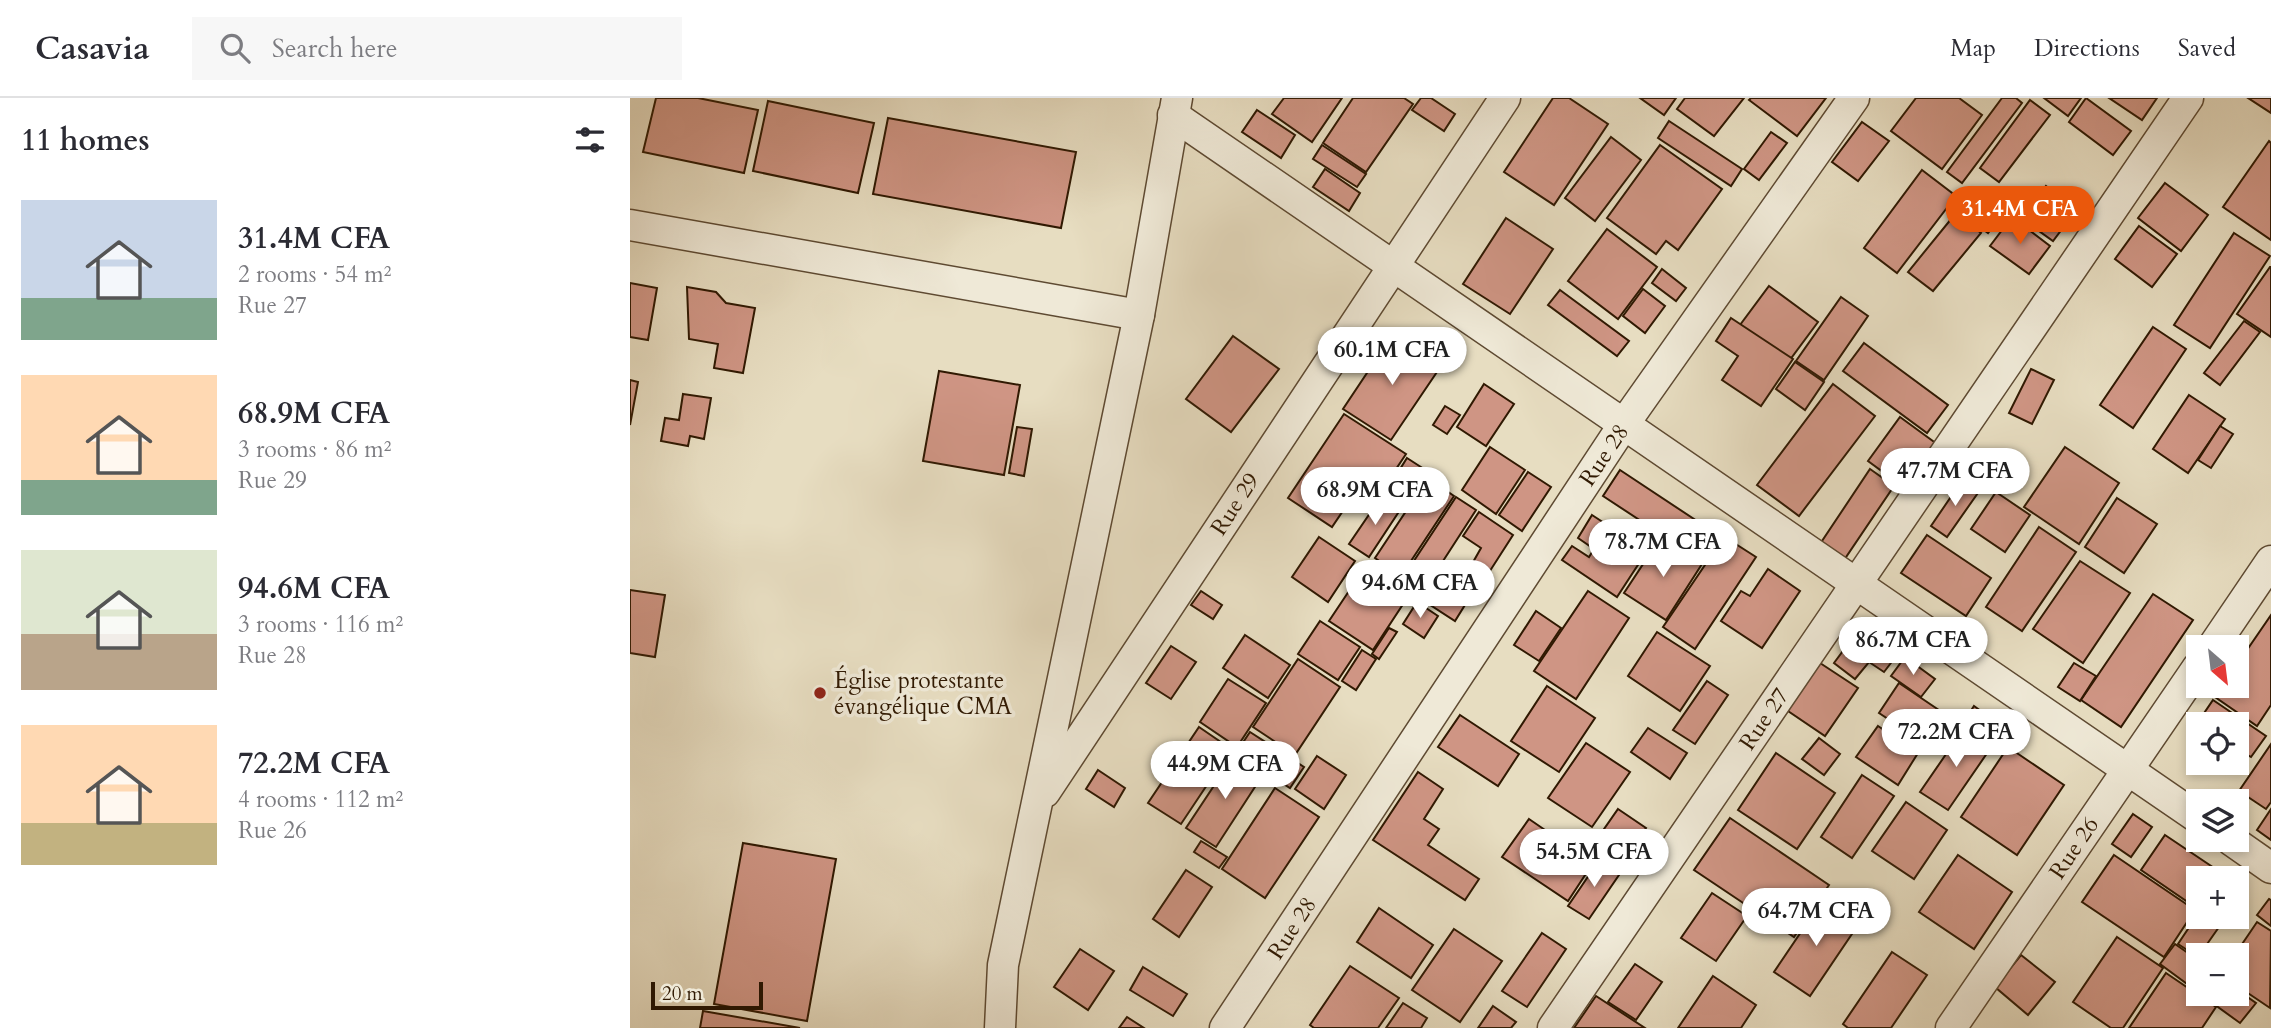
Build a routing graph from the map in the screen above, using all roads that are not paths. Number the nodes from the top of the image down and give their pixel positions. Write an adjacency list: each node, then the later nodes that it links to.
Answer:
1 (1505, 98): 6 (street, Rue 29)
2 (1854, 98): 8 (street, Rue 28)
3 (2188, 98): 10 (street, Rue 27)
4 (1175, 106): 6 (street); 7 (street)
5 (630, 225): 7 (street)
6 (1392, 265): 8 (street); 14 (street, Rue 29)
7 (1139, 315): 14 (street)
8 (1624, 424): 10 (street); 19 (street, Rue 28)
9 (2271, 561): 11 (street)
10 (1857, 583): 13 (street); 20 (street, Rue 27)
11 (2220, 635)
12 (2186, 685): 13 (street, Rue 26)
13 (2128, 770): 15 (street); 21 (street, Rue 26)
14 (1036, 807): 18 (street)
15 (2186, 810)
16 (2248, 852): 17 (street)
17 (2271, 868)
18 (1000, 1028)
19 (1225, 1028)
20 (1553, 1028)
21 (1951, 1028)

